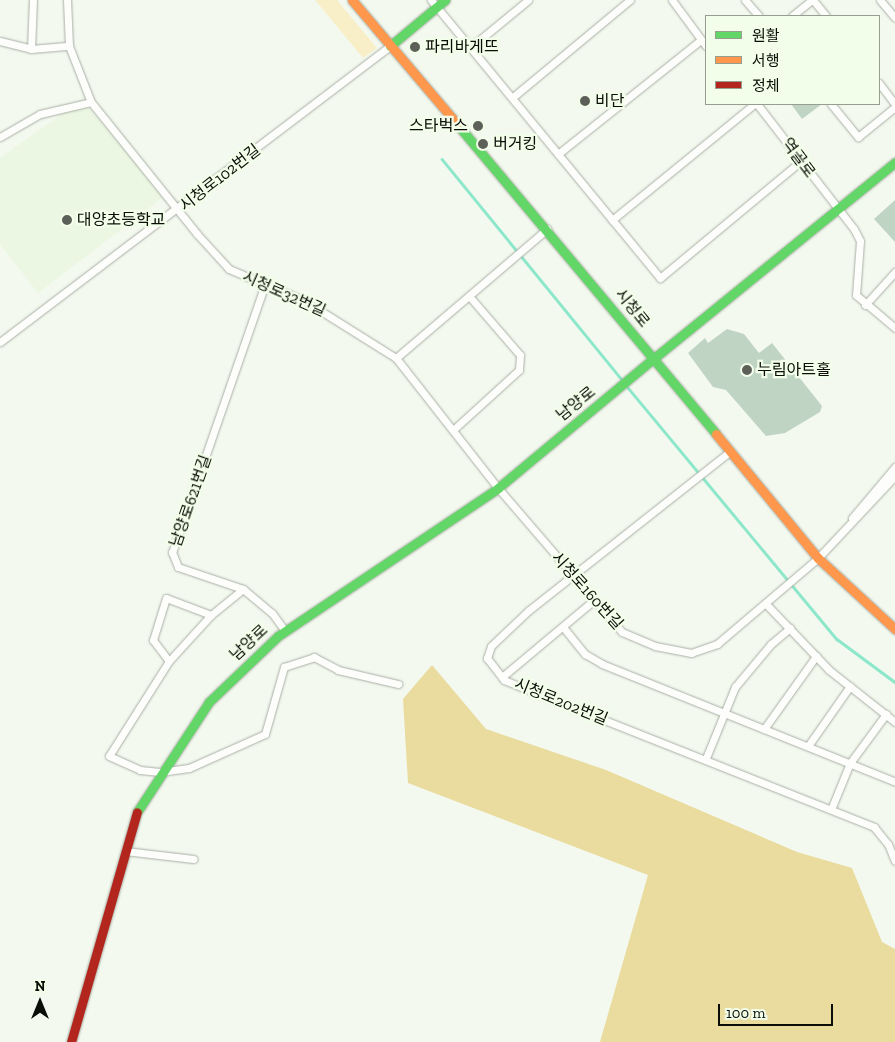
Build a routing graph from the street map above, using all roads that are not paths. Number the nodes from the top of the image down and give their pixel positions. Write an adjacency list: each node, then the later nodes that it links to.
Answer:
1 (33, 0): 21 (street)
2 (67, 0): 18 (street, 시청로32번길)
3 (352, 0): 19 (main road, 시청로)
4 (445, 0): 11 (main road)
5 (528, 0): 20 (street)
6 (630, 0): 23 (street)
7 (672, 0): 17 (street)
8 (745, 0): 12 (street)
9 (813, 0): 13 (street); 14 (street)
10 (880, 0): 15 (street)
11 (434, 3): 19 (main road); 20 (street)
12 (758, 15)
13 (793, 15)
14 (825, 15)
15 (895, 18)
16 (0, 41): 21 (street)
17 (704, 43): 30 (street)
18 (69, 46): 21 (street); 24 (street, 시청로32번길)
19 (390, 46): 33 (street, 시청로102번길); 36 (main road, 시청로)
20 (471, 47): 23 (street)
21 (31, 49)
22 (880, 84): 28 (street)
23 (513, 97): 30 (street)
24 (91, 102): 29 (street); 33 (street, 시청로32번길)
25 (754, 105): 35 (street)
26 (756, 105): 31 (street, 역골로)
27 (832, 105): 28 (street)
28 (895, 106)
29 (0, 137)
30 (558, 154): 35 (street)
31 (801, 161): 34 (street, 역골로); 35 (street)
32 (895, 162): 34 (main road)
33 (179, 210): 38 (street, 시청로32번길); 42 (street, 시청로102번길)
34 (838, 212): 40 (street, 역골로); 44 (main road)
35 (612, 220)
36 (548, 229): 39 (street); 44 (main road, 시청로)
37 (895, 272): 40 (street)
38 (264, 287): 43 (street, 시청로32번길); 52 (street, 남양로621번길)
39 (469, 296): 43 (street); 45 (street)
40 (865, 305): 41 (street)
41 (895, 328)
42 (0, 342)
43 (396, 358): 45 (street, 시청로32번길)
44 (653, 359): 46 (main road, 시청로); 49 (main road, 남양로)
45 (453, 430): 49 (street, 시청로32번길)
46 (728, 453): 50 (main road, 시청로); 51 (street, 시청로202번길)
47 (895, 466): 50 (street)
48 (895, 476): 50 (street)
49 (498, 488): 51 (street, 시청로160번길); 59 (main road, 남양로)
50 (818, 558): 54 (street, 시청로160번길); 58 (main road, 시청로)
51 (573, 577): 53 (street, 시청로160번길); 62 (street, 시청로202번길)
52 (243, 590): 55 (street); 59 (street, 남양로621번길)
53 (594, 600): 54 (street, 시청로160번길); 56 (street)
54 (766, 604): 57 (street)
55 (211, 615): 61 (street); 61 (street)
56 (563, 627): 62 (street); 65 (street)
57 (790, 628): 60 (street); 65 (street)
58 (895, 629)
59 (285, 631): 72 (main road, 남양로)
60 (816, 656): 64 (street); 68 (street)
61 (169, 661): 72 (street)
62 (502, 677): 70 (street, 시청로202번길)
63 (398, 684): 72 (street)
64 (850, 686): 66 (street); 69 (street)
65 (723, 714): 68 (street); 70 (street)
66 (886, 714): 67 (street); 71 (street)
67 (895, 722)
68 (764, 729): 69 (street)
69 (808, 746): 71 (street)
70 (706, 758): 74 (street, 시청로202번길)
71 (850, 763): 73 (street); 74 (street)
72 (160, 772): 75 (main road, 남양로)
73 (895, 782)
74 (832, 808): 77 (street, 시청로202번길)
75 (125, 851): 76 (street); 78 (main road, 남양로)
76 (194, 859)
77 (895, 861)
78 (71, 1042)

